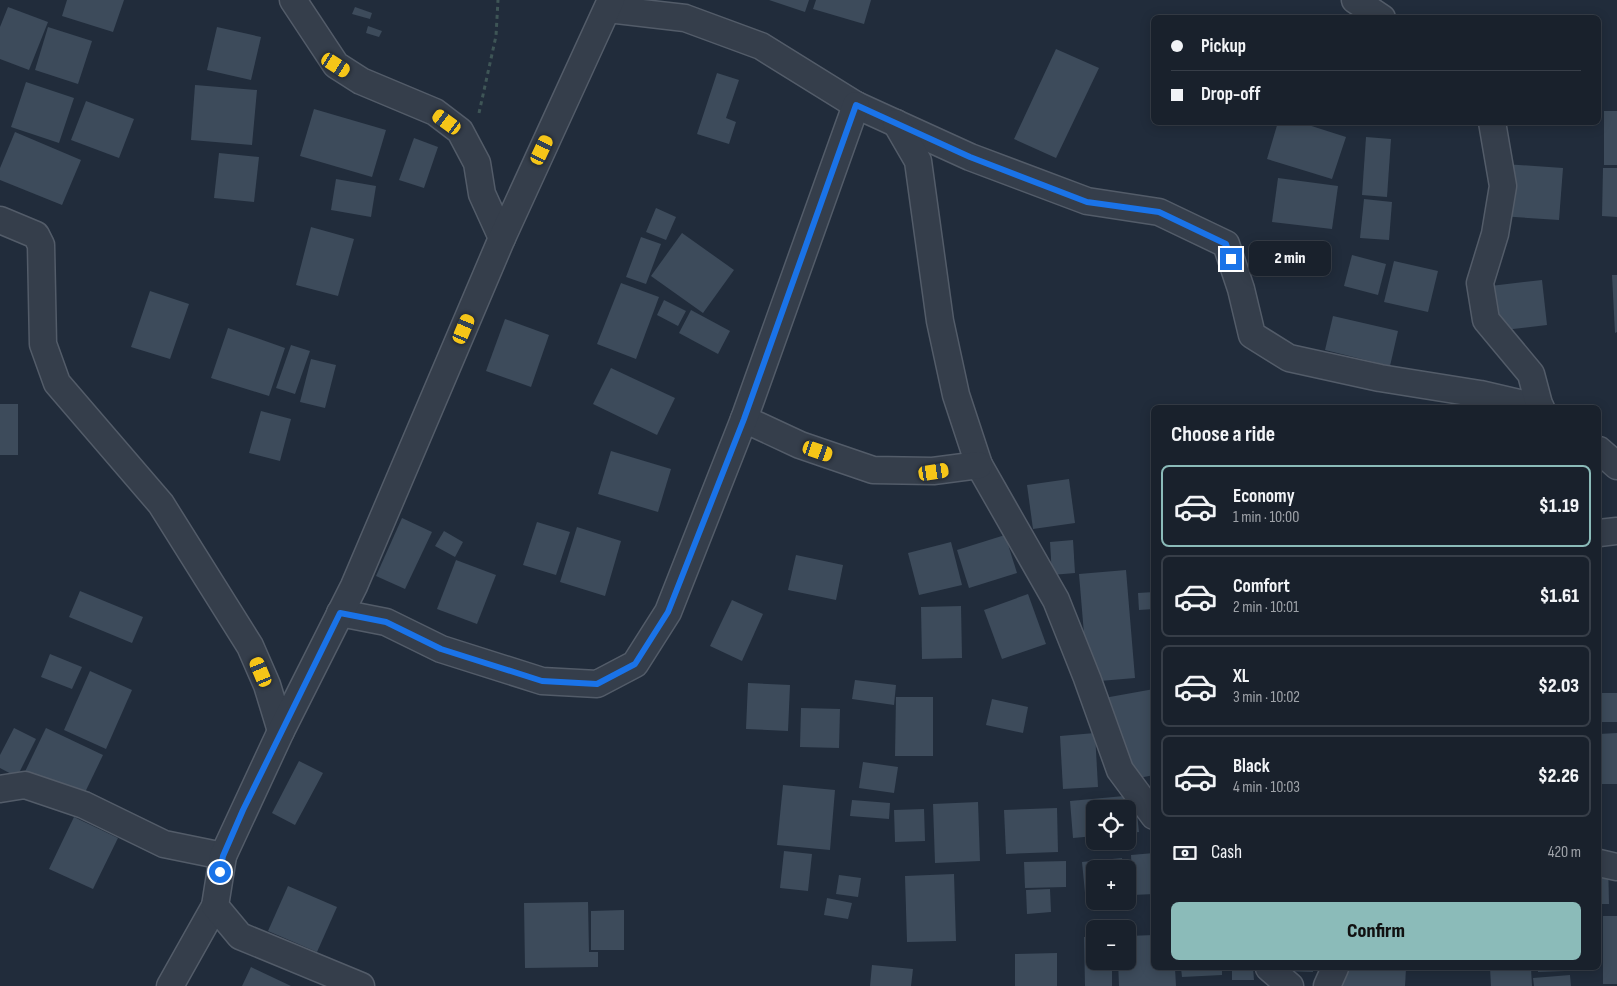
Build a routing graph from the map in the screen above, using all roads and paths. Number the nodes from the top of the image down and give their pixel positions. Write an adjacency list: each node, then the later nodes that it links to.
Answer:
1 (293, 0): 11 (street)
2 (498, 0): 7 (path)
3 (1355, 0): 5 (street)
4 (609, 4): 6 (street); 11 (street)
5 (1378, 15)
6 (856, 105): 8 (street); 14 (street)
7 (479, 115)
8 (896, 123): 12 (street); 16 (street)
9 (1493, 125): 13 (street)
10 (0, 220): 21 (street)
11 (502, 238): 20 (street)
12 (1531, 405)
13 (1539, 405)
14 (744, 419): 16 (street); 20 (street)
15 (1601, 452): 17 (street)
16 (979, 465): 23 (street)
17 (1617, 466)
18 (1617, 531): 19 (street)
19 (1601, 533)
20 (340, 613): 21 (street)
21 (281, 731): 24 (street)
22 (0, 789): 24 (street)
23 (1151, 812)
24 (223, 856): 27 (street)
25 (1601, 863): 26 (street)
26 (1617, 867)
27 (215, 906): 30 (street); 31 (street)
28 (1271, 970): 32 (street)
29 (1333, 970): 33 (street)
30 (170, 986)
31 (361, 986)
32 (1290, 986)
33 (1326, 986)

